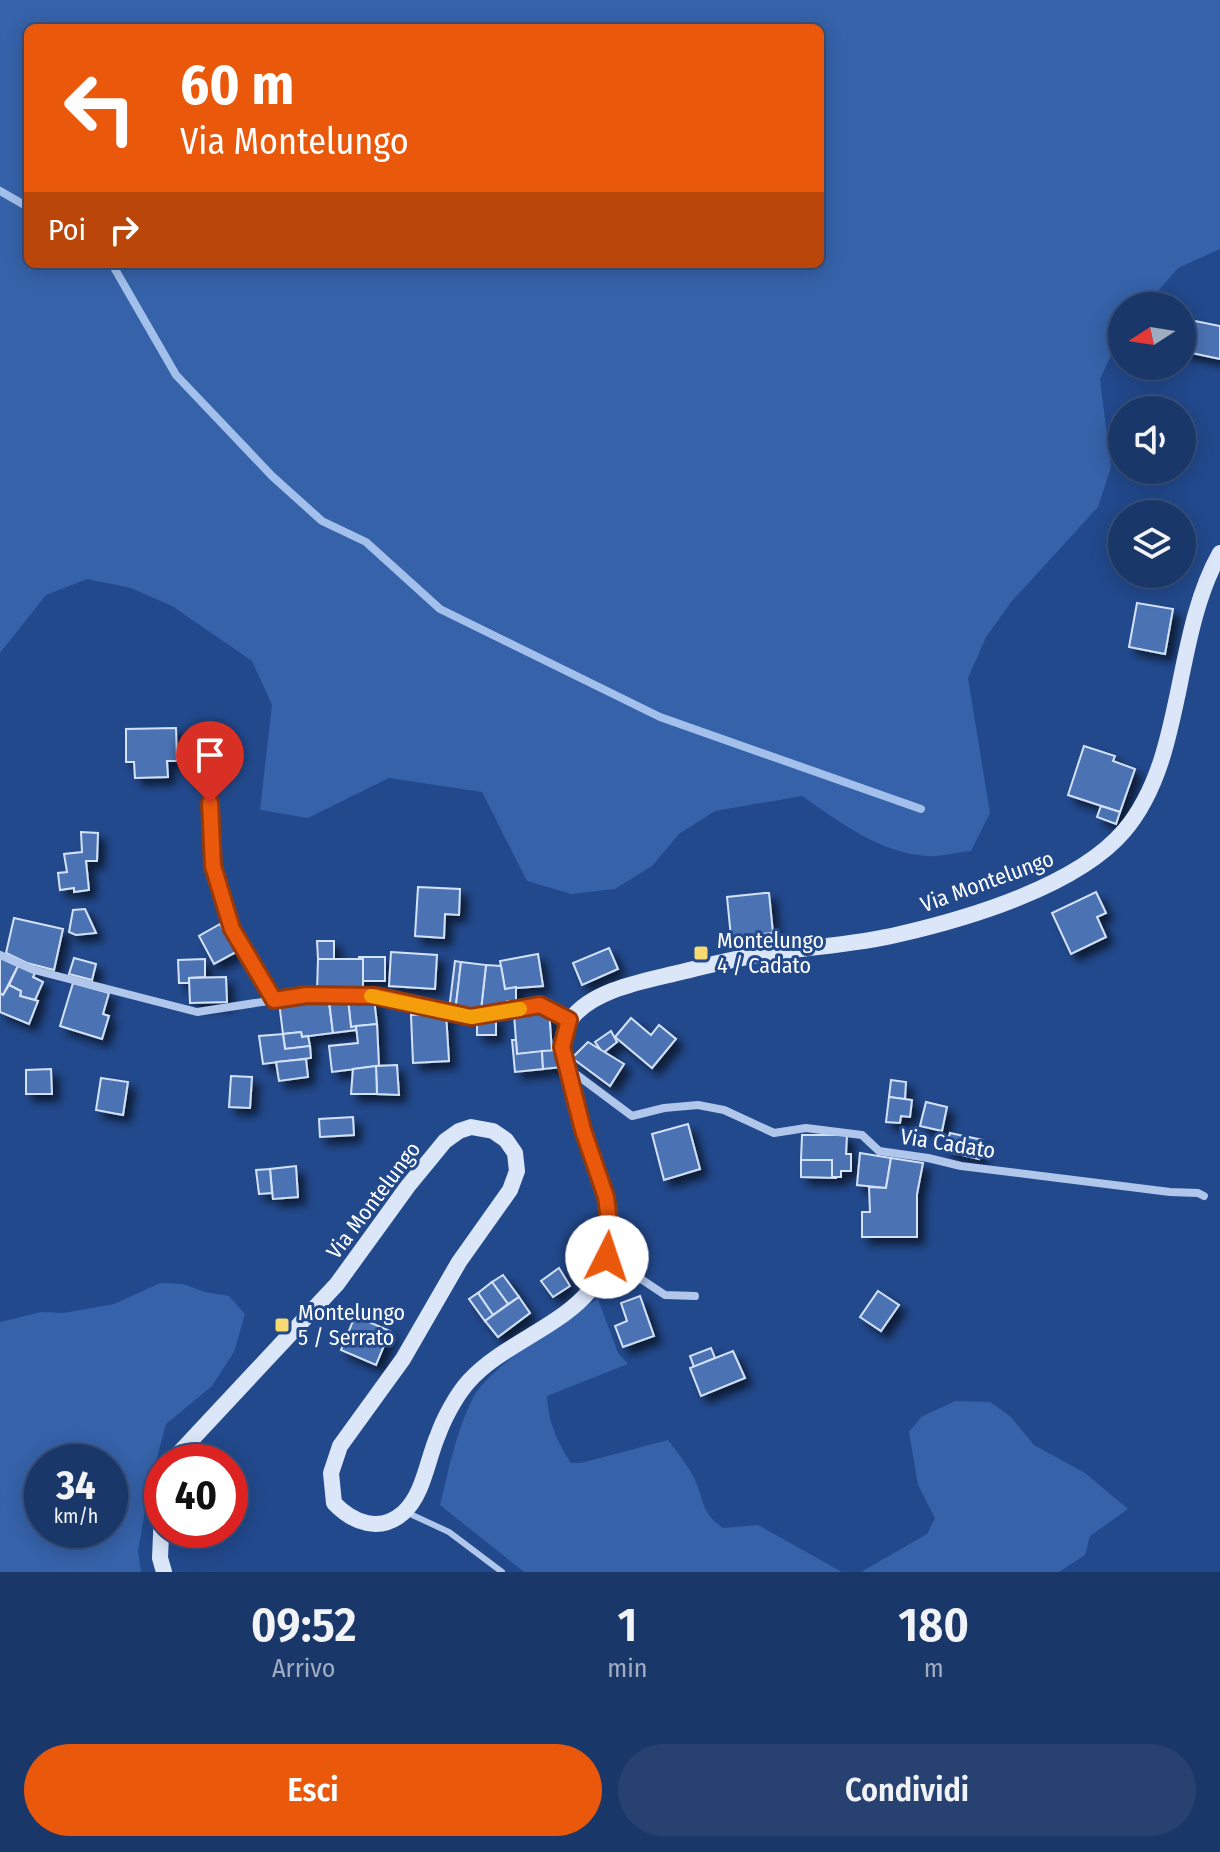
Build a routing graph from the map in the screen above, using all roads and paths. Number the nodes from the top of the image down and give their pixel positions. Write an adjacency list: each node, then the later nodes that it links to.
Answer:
1 (1220, 553): 5 (street, Via Montelungo)
2 (210, 803): 4 (lane)
3 (0, 955): 4 (street)
4 (274, 1000): 5 (street)
5 (569, 1020): 6 (street)
6 (569, 1070): 7 (street, Via Cadato); 8 (street)
7 (1204, 1196)
8 (607, 1257): 9 (street); 11 (street)
9 (695, 1296)
10 (188, 1444): 11 (street, Via Montelungo)
11 (404, 1512): 14 (lane)
12 (160, 1548): 13 (street)
13 (164, 1572)
14 (502, 1572)

